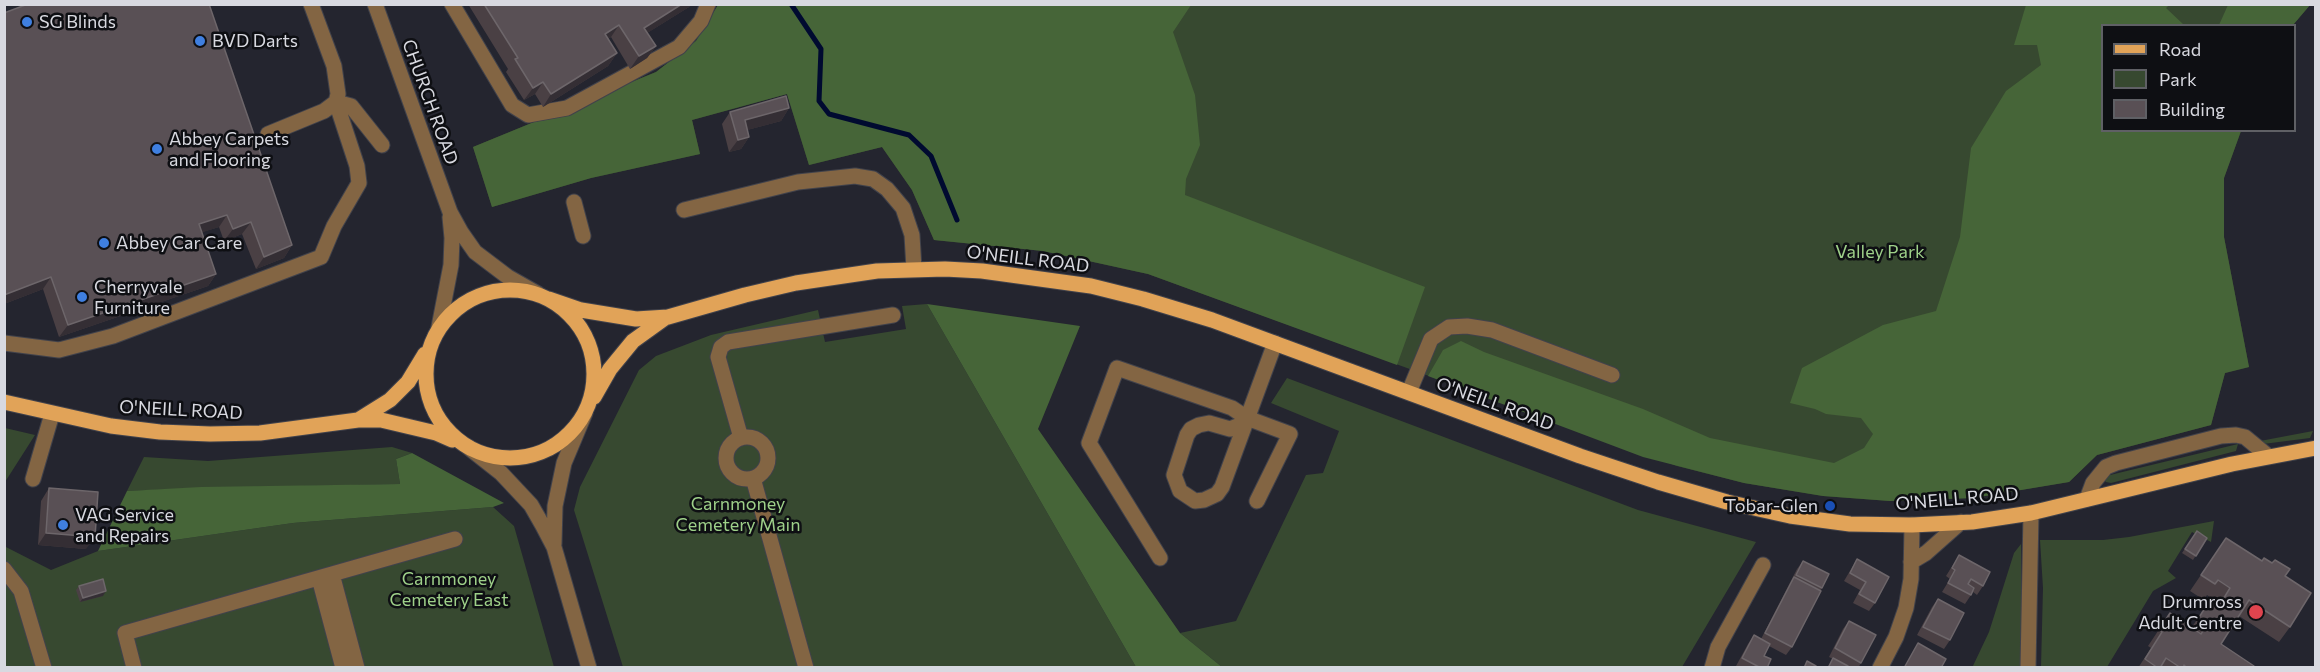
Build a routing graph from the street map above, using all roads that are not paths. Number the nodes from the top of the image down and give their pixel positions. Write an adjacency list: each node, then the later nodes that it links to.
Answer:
1 (311, 4): 5 (street)
2 (375, 4): 10 (street, CHURCH ROAD)
3 (452, 4): 4 (street)
4 (708, 4)
5 (336, 102): 6 (street); 7 (street); 17 (street)
6 (268, 134)
7 (382, 145)
8 (574, 202): 11 (street)
9 (684, 210): 12 (street)
10 (450, 212): 13 (street, CHURCH ROAD); 16 (street, CHURCH ROAD)
11 (583, 236)
12 (914, 269): 15 (main road, O'NEILL ROAD); 18 (main road, O'NEILL ROAD)
13 (543, 296): 15 (main road, O'NEILL ROAD); 16 (main road); 23 (main road)
14 (893, 315): 27 (street)
15 (668, 317): 23 (main road, O'NEILL ROAD)
16 (439, 327): 19 (main road)
17 (4, 343)
18 (1275, 343): 21 (main road, O'NEILL ROAD); 26 (street)
19 (429, 347): 25 (main road, O'NEILL ROAD); 28 (main road)
20 (1612, 375): 21 (street)
21 (1408, 392): 37 (main road, O'NEILL ROAD)
22 (4, 402): 24 (main road, O'NEILL ROAD)
23 (586, 411): 28 (main road); 39 (street)
24 (52, 414): 25 (main road, O'NEILL ROAD); 32 (street)
25 (358, 420): 28 (main road, O'NEILL ROAD)
26 (1246, 421): 26 (street); 34 (street); 40 (street)
27 (741, 438): 31 (street); 31 (street)
28 (467, 447): 39 (street)
29 (2316, 448): 30 (main road, O'NEILL ROAD)
30 (2268, 456): 33 (main road, O'NEILL ROAD); 33 (street)
31 (753, 478): 50 (street)
32 (33, 479)
33 (2087, 500): 35 (main road, O'NEILL ROAD)
34 (1257, 501)
35 (2031, 513): 36 (main road, O'NEILL ROAD); 53 (street)
36 (1961, 522): 37 (main road, O'NEILL ROAD); 41 (street)
37 (1912, 525): 41 (street)
38 (455, 539): 44 (street)
39 (554, 547): 49 (street)
40 (1160, 558)
41 (1911, 562): 52 (street)
42 (1763, 565): 51 (street)
43 (4, 569): 45 (street)
44 (326, 576): 46 (street); 47 (street); 48 (street)
45 (44, 668)
46 (134, 668)
47 (343, 668)
48 (357, 668)
49 (589, 668)
50 (806, 668)
51 (1712, 668)
52 (1880, 668)
53 (2028, 668)

